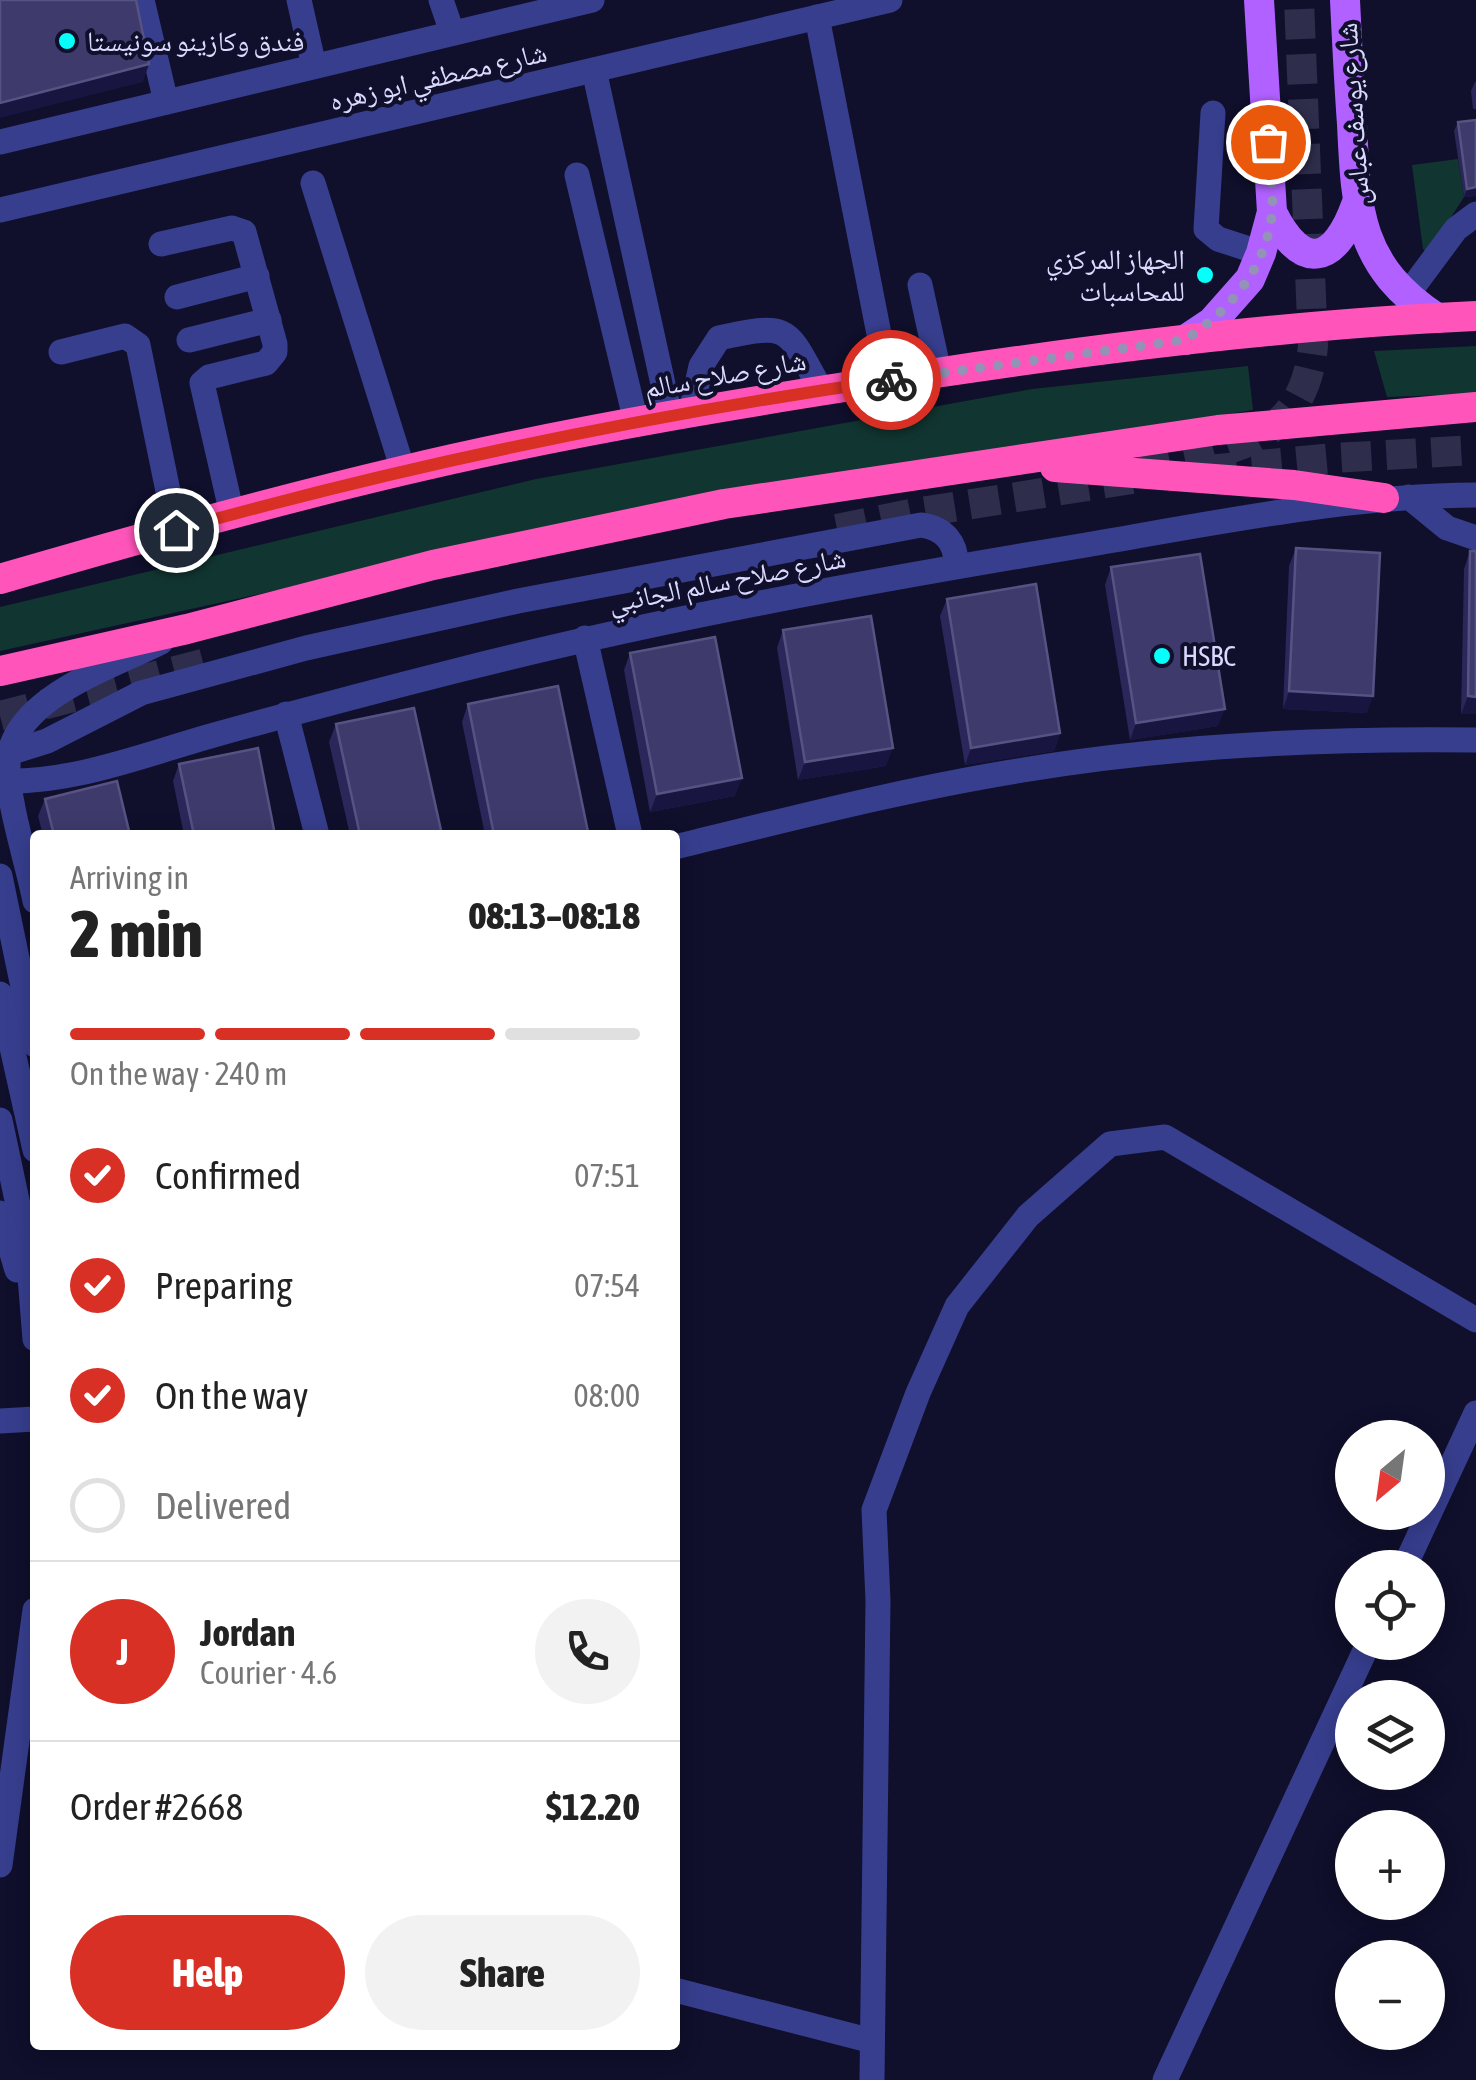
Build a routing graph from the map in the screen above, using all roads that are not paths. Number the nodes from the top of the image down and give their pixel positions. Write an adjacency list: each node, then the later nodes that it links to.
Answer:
1 (142, 0): 12 (street)
2 (298, 0): 10 (street)
3 (441, 0): 9 (street)
4 (592, 0): 9 (street, شارع مصطفي ابو زهره)
5 (890, 0): 8 (street, شارع مصطفي ابو زهره)
6 (1259, 0): 20 (main road)
7 (1345, 0): 18 (main road, شارع يوسف عباس)
8 (810, 19): 11 (street, شارع مصطفي ابو زهره); 15 (street); 35 (street)
9 (452, 32): 10 (street, شارع مصطفي ابو زهره)
10 (314, 66): 12 (street, شارع مصطفي ابو زهره)
11 (594, 70): 19 (street, شارع مصطفي ابو زهره); 38 (street)
12 (166, 102): 14 (street, شارع مصطفي ابو زهره)
13 (1212, 112): 23 (street)
14 (0, 142)
15 (833, 170)
16 (577, 175): 39 (street)
17 (313, 183): 41 (street)
18 (1356, 204): 20 (main road); 26 (main road, شارع يوسف عباس)
19 (0, 210)
20 (1272, 212): 23 (main road)
21 (1476, 214): 26 (street)
22 (161, 244): 24 (street)
23 (1261, 253): 32 (main road)
24 (256, 276): 27 (street); 30 (street)
25 (920, 285): 34 (street)
26 (1407, 295): 29 (main road, شارع يوسف عباس)
27 (177, 297)
28 (1476, 316): 29 (highway, شارع صلاح سالم)
29 (1438, 318): 32 (highway, شارع صلاح سالم)
30 (268, 320): 31 (street); 44 (street)
31 (189, 340)
32 (1185, 340): 34 (highway, شارع صلاح سالم)
33 (61, 352): 45 (street)
34 (940, 372): 35 (highway, شارع صلاح سالم)
35 (888, 380): 36 (highway, شارع صلاح سالم)
36 (821, 390): 38 (highway, شارع صلاح سالم); 38 (street)
37 (1476, 407): 40 (highway)
38 (681, 414): 39 (highway, شارع صلاح سالم)
39 (636, 422): 41 (highway, شارع صلاح سالم)
40 (997, 462): 43 (highway); 49 (highway)
41 (403, 470): 44 (highway, شارع صلاح سالم)
42 (1476, 495): 43 (street, شارع صلاح سالم الجانبي)
43 (1396, 498): 46 (street); 47 (street, شارع صلاح سالم الجانبي)
44 (232, 514): 45 (highway, شارع صلاح سالم)
45 (176, 530): 48 (highway, شارع صلاح سالم)
46 (1476, 538)
47 (956, 566): 50 (street, شارع صلاح سالم الجانبي); 54 (street)
48 (4, 576)
49 (187, 628): 51 (highway); 54 (street)
50 (585, 638): 52 (street, شارع صلاح سالم الجانبي); 57 (street)
51 (0, 672)
52 (286, 714): 55 (street, شارع صلاح سالم الجانبي); 56 (street)
53 (1476, 740): 58 (street)
54 (9, 754): 55 (street)
55 (5, 781): 60 (street)
56 (316, 830)
57 (629, 830)
58 (680, 847)
59 (0, 876): 62 (street)
60 (30, 881)
61 (0, 994): 64 (street)
62 (30, 1021)
63 (0, 1120): 67 (street)
64 (30, 1128)
65 (0, 1213): 66 (street)
66 (7, 1254): 68 (street)
67 (30, 1280)
68 (30, 1305)
69 (1476, 1320): 78 (street)
70 (1476, 1413): 73 (street)
71 (30, 1419): 72 (street)
72 (0, 1421)
73 (1412, 1550)
74 (30, 1646): 76 (street)
75 (1361, 1660): 80 (street)
76 (0, 1864)
77 (680, 1991): 78 (street)
78 (872, 2040): 79 (street)
79 (872, 2080)
80 (1165, 2080)

